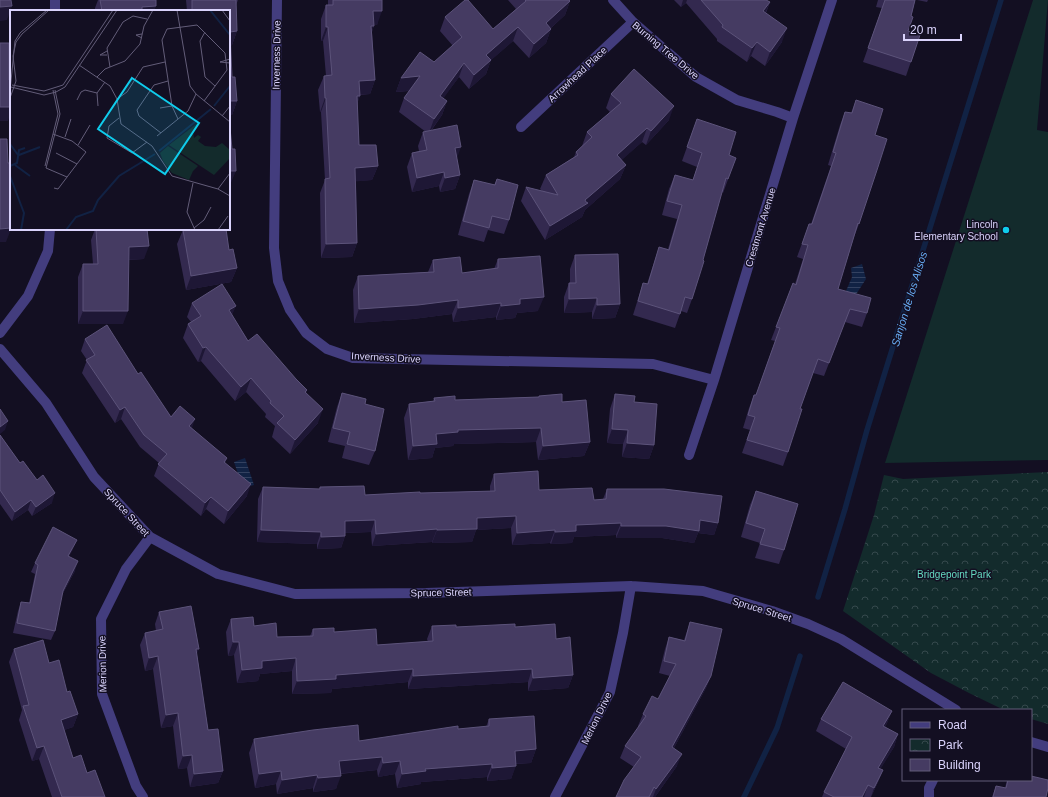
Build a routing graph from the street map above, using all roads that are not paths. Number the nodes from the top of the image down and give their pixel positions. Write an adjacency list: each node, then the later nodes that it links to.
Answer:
1 (56, 0): 5 (street)
2 (277, 0): 12 (street, Inverness Drive)
3 (613, 0): 6 (street, Burning Tree Drive)
4 (832, 0): 7 (street, Crestmont Avenue)
5 (55, 10)
6 (633, 22): 7 (street, Burning Tree Drive); 8 (street, Arrowhead Place)
7 (793, 118): 12 (street, Crestmont Avenue)
8 (521, 126)
9 (50, 230): 10 (street)
10 (0, 333)
11 (0, 349): 14 (street, Spruce Street)
12 (714, 380): 13 (street, Crestmont Avenue)
13 (689, 455)
14 (150, 537): 15 (street, Spruce Street); 20 (street, Merion Drive)
15 (631, 586): 16 (street, Spruce Street); 21 (street, Merion Drive)
16 (954, 709)
17 (1032, 742): 18 (street)
18 (1048, 747)
19 (932, 781): 22 (street)
20 (143, 797)
21 (555, 797)
22 (929, 797)

